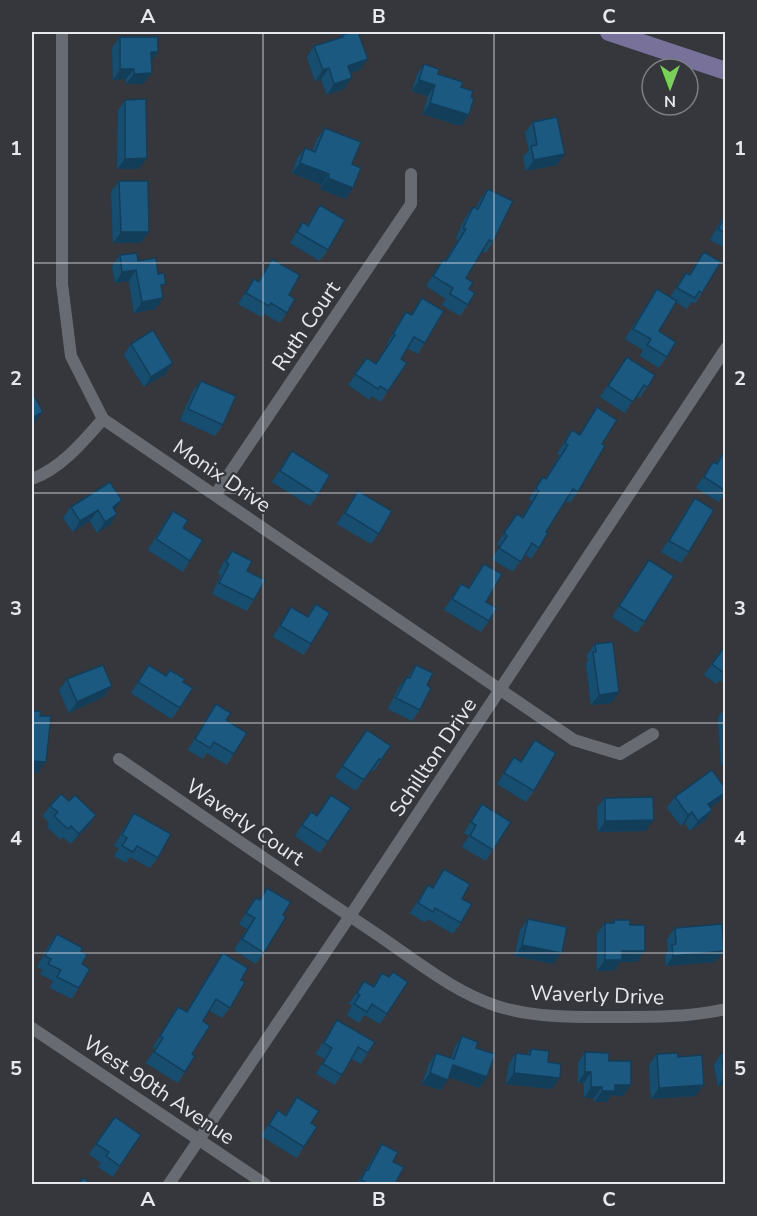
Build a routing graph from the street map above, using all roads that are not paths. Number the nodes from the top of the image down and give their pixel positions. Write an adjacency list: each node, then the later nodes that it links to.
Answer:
1 (62, 32): 6 (street, Monix Drive)
2 (609, 32): 3 (street)
3 (726, 71)
4 (411, 174): 8 (street, Ruth Court)
5 (726, 348): 9 (street, Schillton Drive)
6 (103, 419): 7 (street); 8 (street, Monix Drive)
7 (32, 479)
8 (215, 495): 9 (street, Monix Drive)
9 (501, 688): 10 (street, Monix Drive); 12 (street, Schillton Drive)
10 (653, 734)
11 (119, 759): 12 (street, Waverly Court)
12 (350, 916): 13 (street, Waverly Drive); 15 (street, Schillton Drive)
13 (726, 1009)
14 (32, 1028): 15 (street, West 90th Avenue)
15 (198, 1140): 16 (street, Schillton Drive); 17 (street, West 90th Avenue)
16 (169, 1185)
17 (265, 1185)

